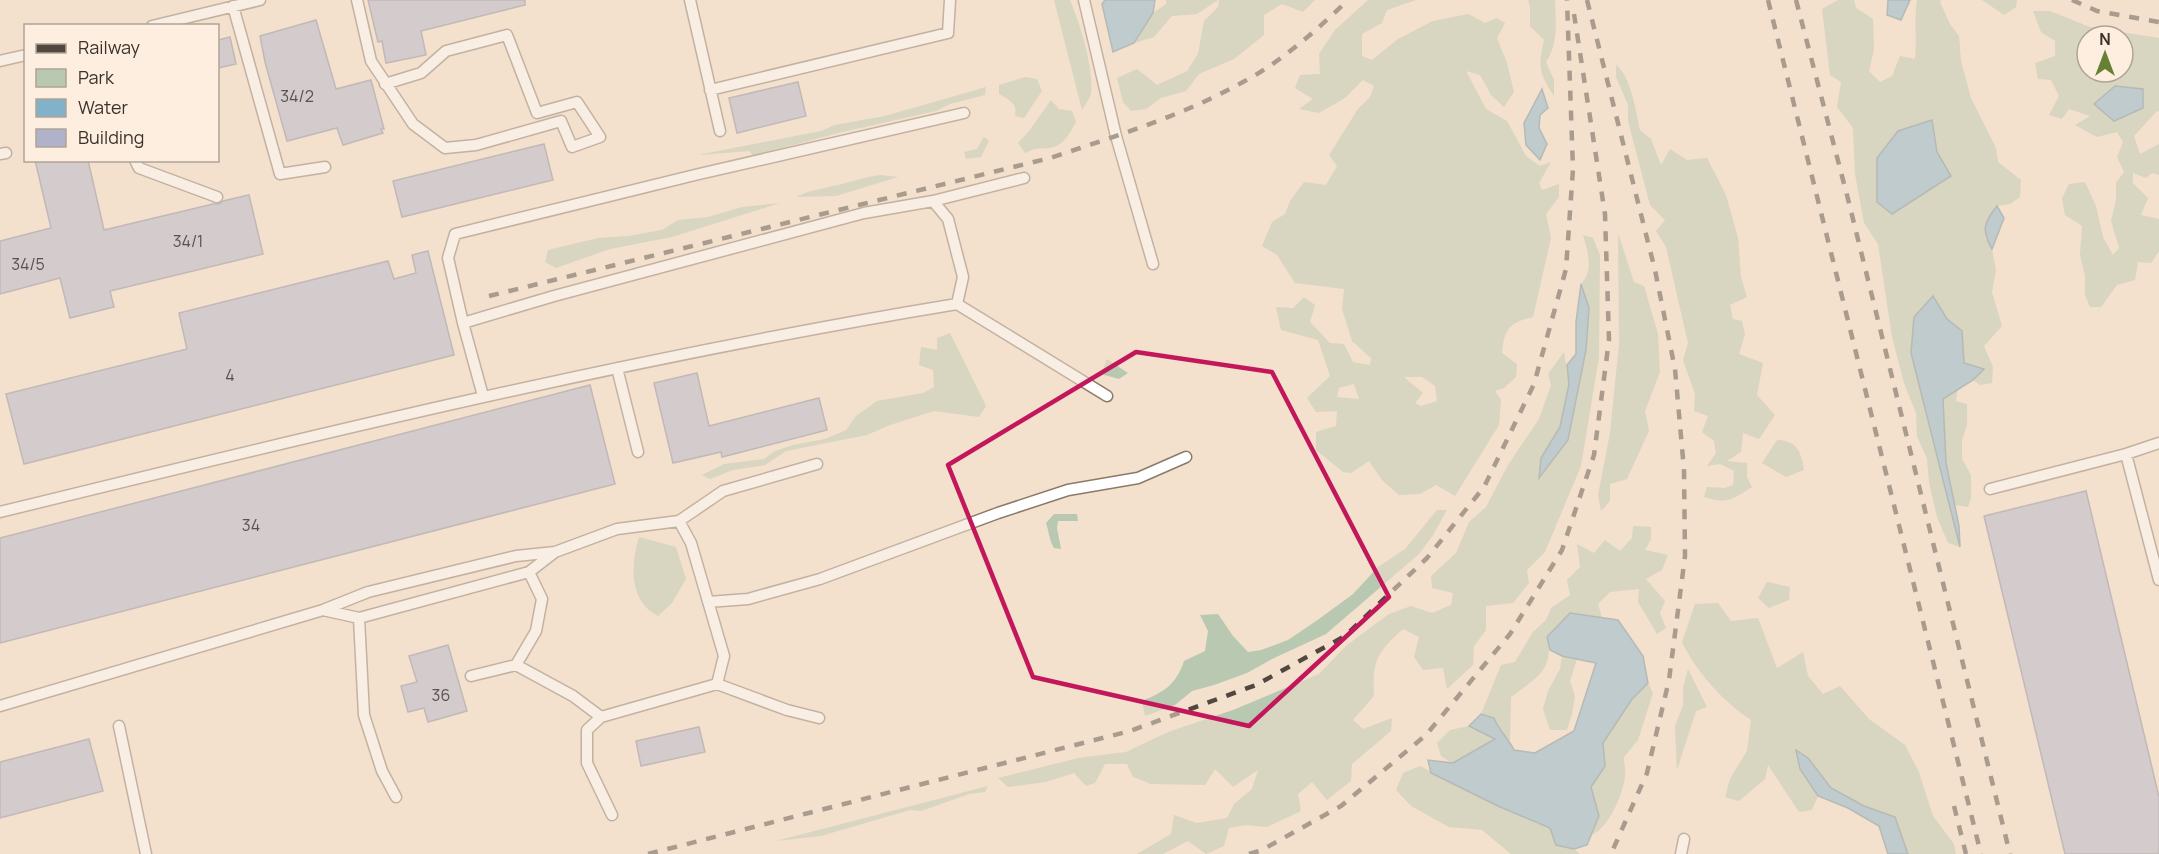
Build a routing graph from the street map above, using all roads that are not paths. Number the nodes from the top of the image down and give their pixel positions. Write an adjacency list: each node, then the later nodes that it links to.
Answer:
1 (260, 0): 6 (lane)
2 (357, 0): 10 (lane)
3 (690, 0): 11 (lane)
4 (950, 0): 11 (lane)
5 (1084, 0): 19 (lane)
6 (233, 4): 7 (lane); 15 (lane)
7 (159, 24)
8 (24, 55): 9 (lane)
9 (0, 61)
10 (385, 84): 10 (lane)
11 (710, 90): 13 (lane)
12 (964, 113): 21 (lane)
13 (720, 131)
14 (136, 162): 17 (lane)
15 (325, 167)
16 (1024, 178): 18 (lane)
17 (217, 197)
18 (933, 201): 20 (lane); 21 (lane)
19 (1153, 264)
20 (957, 304): 22 (lane); 24 (lane)
21 (463, 323): 23 (lane)
22 (617, 368): 23 (lane); 26 (lane)
23 (483, 396): 31 (lane)
24 (1107, 396)
25 (2159, 443): 27 (lane)
26 (638, 452)
27 (2126, 454): 30 (lane); 35 (lane)
28 (1186, 457): 36 (lane)
29 (817, 464): 32 (lane)
30 (1990, 489)
31 (0, 512)
32 (679, 521): 33 (lane); 36 (lane)
33 (555, 552): 34 (lane); 37 (lane)
34 (529, 572): 38 (lane); 39 (lane)
35 (2159, 580)
36 (708, 602): 41 (lane)
37 (323, 610): 38 (lane); 42 (lane)
38 (359, 618): 46 (lane)
39 (516, 665): 40 (lane); 43 (lane)
40 (471, 676)
41 (717, 684): 43 (lane); 44 (lane)
42 (0, 706)
43 (601, 717): 47 (lane)
44 (819, 718)
45 (119, 726): 49 (lane)
46 (396, 797)
47 (612, 815)
48 (1684, 839): 50 (lane)
49 (146, 854)
50 (1681, 854)

